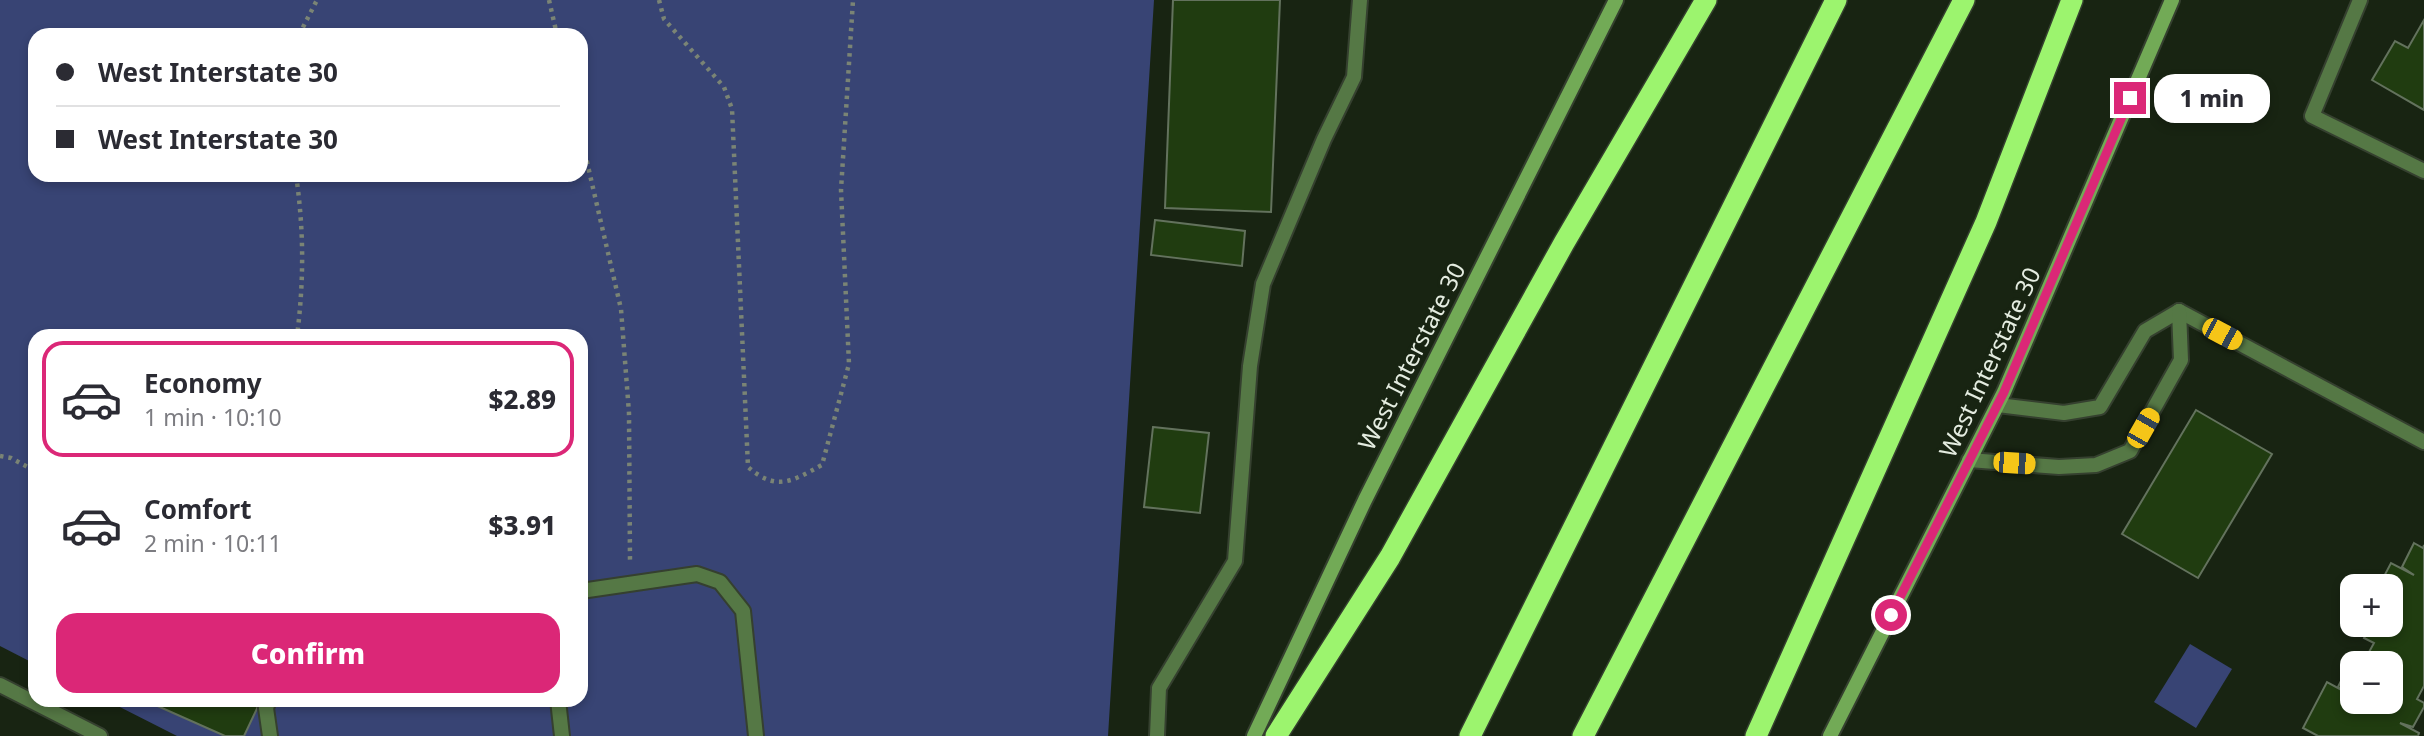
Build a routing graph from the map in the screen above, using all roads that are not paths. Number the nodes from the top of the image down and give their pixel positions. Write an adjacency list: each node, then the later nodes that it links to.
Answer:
1 (1360, 0): 24 (lane)
2 (1616, 0): 25 (main road, West Interstate 30)
3 (1706, 0): 26 (highway)
4 (1836, 0): 27 (highway)
5 (1964, 0): 28 (highway)
6 (2072, 0): 29 (highway)
7 (2172, 0): 11 (main road, West Interstate 30)
8 (2360, 0): 9 (lane)
9 (2424, 171)
10 (2179, 311): 11 (lane); 12 (lane); 13 (lane)
11 (1998, 404): 13 (main road, West Interstate 30)
12 (2424, 442)
13 (1969, 460): 30 (main road, West Interstate 30)
14 (588, 590): 23 (lane)
15 (0, 685): 16 (lane)
16 (28, 699)
17 (43, 707): 20 (lane)
18 (266, 707): 21 (lane)
19 (559, 707): 22 (lane)
20 (100, 736)
21 (270, 736)
22 (562, 736)
23 (756, 736)
24 (1157, 736)
25 (1254, 736)
26 (1276, 736)
27 (1470, 736)
28 (1583, 736)
29 (1756, 736)
30 (1830, 736)

